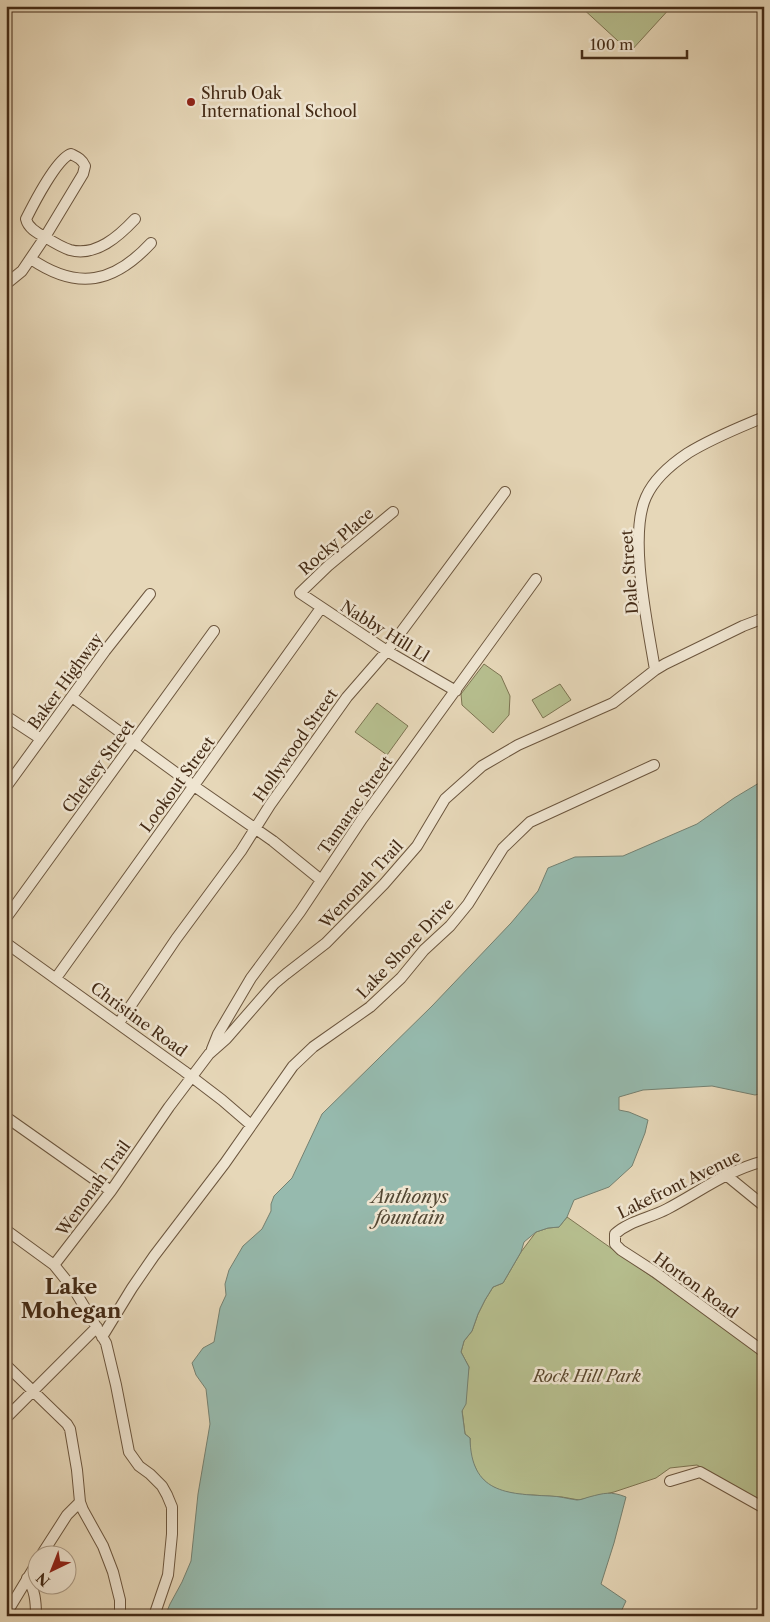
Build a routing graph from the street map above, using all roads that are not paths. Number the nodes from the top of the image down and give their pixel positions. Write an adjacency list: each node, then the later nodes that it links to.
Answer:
1 (135, 219): 2 (street)
2 (45, 237): 2 (street); 4 (street)
3 (151, 243): 4 (street)
4 (31, 259): 5 (street)
5 (6, 284)
6 (764, 417): 16 (street, Dale Street)
7 (505, 492): 15 (street, Hollywood Street)
8 (393, 512): 11 (street, Rocky Place)
9 (536, 579): 17 (street, Tamarac Street)
10 (150, 594): 18 (street, Baker Highway)
11 (300, 594): 12 (street, Nabby Hill Ll)
12 (321, 608): 15 (street, Nabby Hill Ll); 23 (street, Lookout Street)
13 (764, 618): 16 (street, Wenonah Trail)
14 (214, 630): 21 (street, Chelsey Street)
15 (387, 651): 17 (street, Nabby Hill Ll); 25 (street, Hollywood Street)
16 (656, 670): 31 (street, Wenonah Trail)
17 (456, 691): 26 (street, Tamarac Street)
18 (72, 696): 20 (street, Baker Highway); 21 (street)
19 (6, 716): 20 (street)
20 (41, 740): 24 (street, Baker Highway)
21 (134, 741): 23 (street); 27 (street, Chelsey Street)
22 (654, 765): 34 (street, Lake Shore Drive)
23 (194, 786): 25 (street); 29 (street, Lookout Street)
24 (6, 787)
25 (256, 828): 26 (street); 30 (street, Hollywood Street)
26 (321, 880): 31 (street, Tamarac Street)
27 (6, 918)
28 (6, 942): 29 (street, Christine Road)
29 (56, 978): 30 (street, Christine Road)
30 (119, 1023): 32 (street, Christine Road)
31 (209, 1054): 32 (street, Wenonah Trail)
32 (192, 1078): 34 (street, Christine Road); 37 (street, Wenonah Trail)
33 (6, 1117): 37 (street)
34 (251, 1125): 42 (street, Lake Shore Drive)
35 (764, 1161): 36 (street, Lakefront Avenue)
36 (726, 1175): 38 (street); 40 (street, Lakefront Avenue)
37 (111, 1190): 41 (street, Wenonah Trail)
38 (764, 1206)
39 (6, 1230): 41 (street)
40 (614, 1240): 43 (street, Horton Road)
41 (54, 1265): 42 (street)
42 (99, 1332): 45 (street, Lake Shore Drive); 56 (street)
43 (764, 1352)
44 (6, 1365): 45 (street)
45 (33, 1392): 46 (street, Lake Shore Drive); 48 (street)
46 (6, 1418)
47 (670, 1481): 49 (street)
48 (80, 1502): 50 (street); 55 (street)
49 (764, 1508)
50 (48, 1544)
51 (28, 1575): 52 (street)
52 (26, 1578): 53 (street); 54 (street)
53 (6, 1614)
54 (36, 1616)
55 (120, 1616)
56 (154, 1616)

